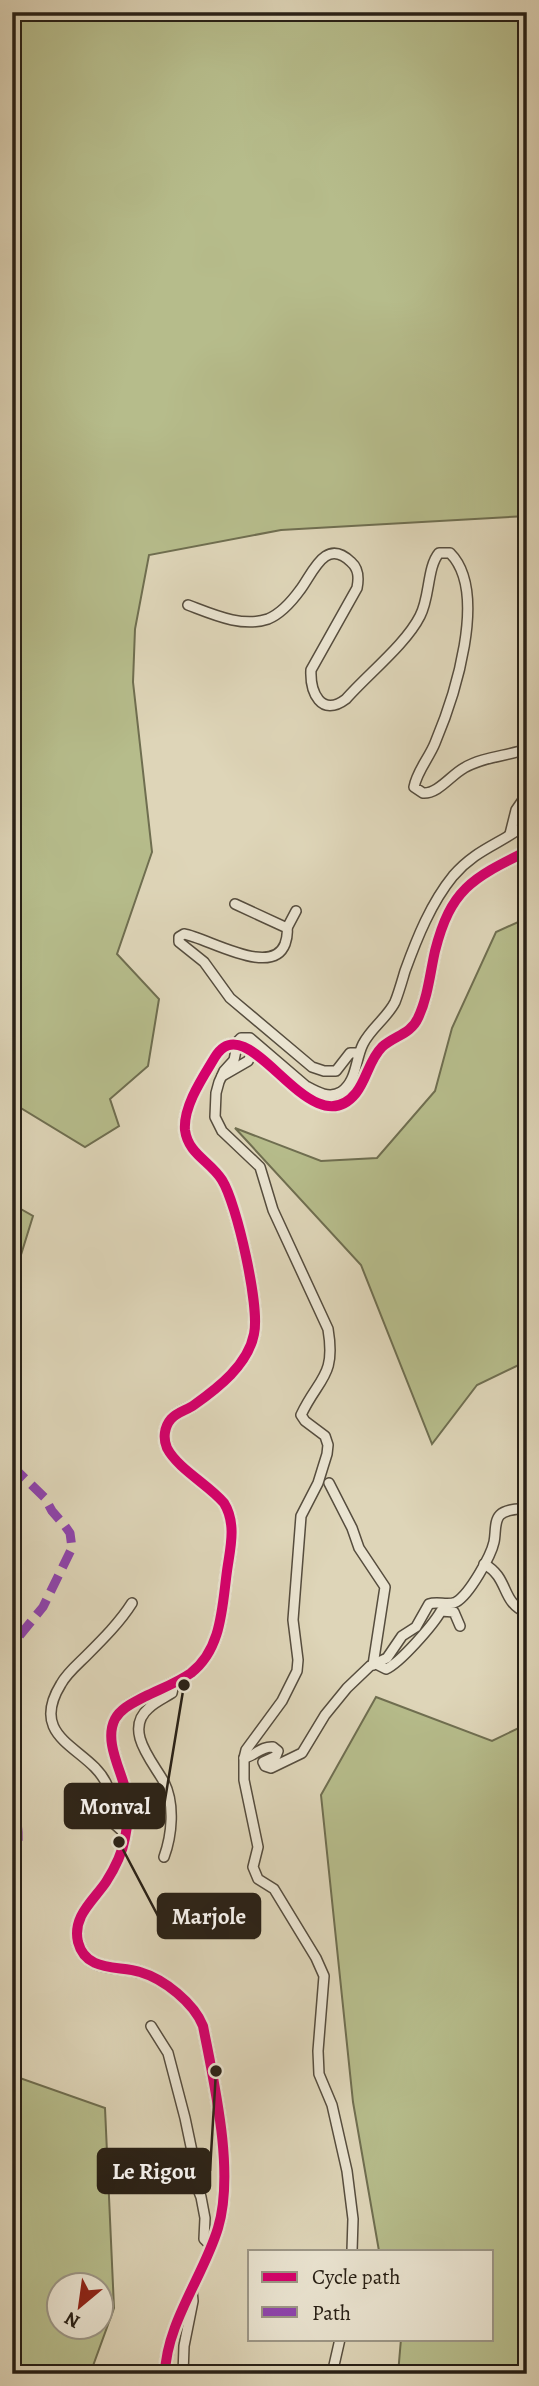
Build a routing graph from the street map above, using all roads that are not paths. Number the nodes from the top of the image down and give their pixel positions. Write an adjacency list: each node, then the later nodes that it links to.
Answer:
1 (188, 605): 2 (street)
2 (527, 749)
3 (527, 794): 5 (street)
4 (527, 823): 5 (street)
5 (510, 834): 12 (street)
6 (527, 850): 13 (street)
7 (235, 904): 9 (street)
8 (296, 911): 9 (street)
9 (287, 928): 12 (street)
10 (236, 1045): 11 (street); 12 (street); 15 (street); 23 (street)
11 (254, 1052): 13 (street); 14 (street)
12 (359, 1053)
13 (265, 1062): 14 (street)
14 (237, 1069): 15 (street)
15 (222, 1076): 24 (street)
16 (329, 1483): 22 (street)
17 (527, 1508): 18 (street)
18 (484, 1564): 20 (street); 22 (street)
19 (132, 1603): 25 (street)
20 (527, 1613)
21 (460, 1626): 22 (street)
22 (375, 1665): 24 (street)
23 (174, 1683): 25 (street); 26 (street)
24 (244, 1758): 29 (street)
25 (127, 1830): 28 (street)
26 (164, 1857)
27 (151, 2026): 28 (street)
28 (211, 2246): 30 (street)
29 (352, 2250)
30 (192, 2290): 32 (street); 33 (street)
31 (340, 2340): 34 (street)
32 (164, 2374)
33 (183, 2374)
34 (332, 2374)

